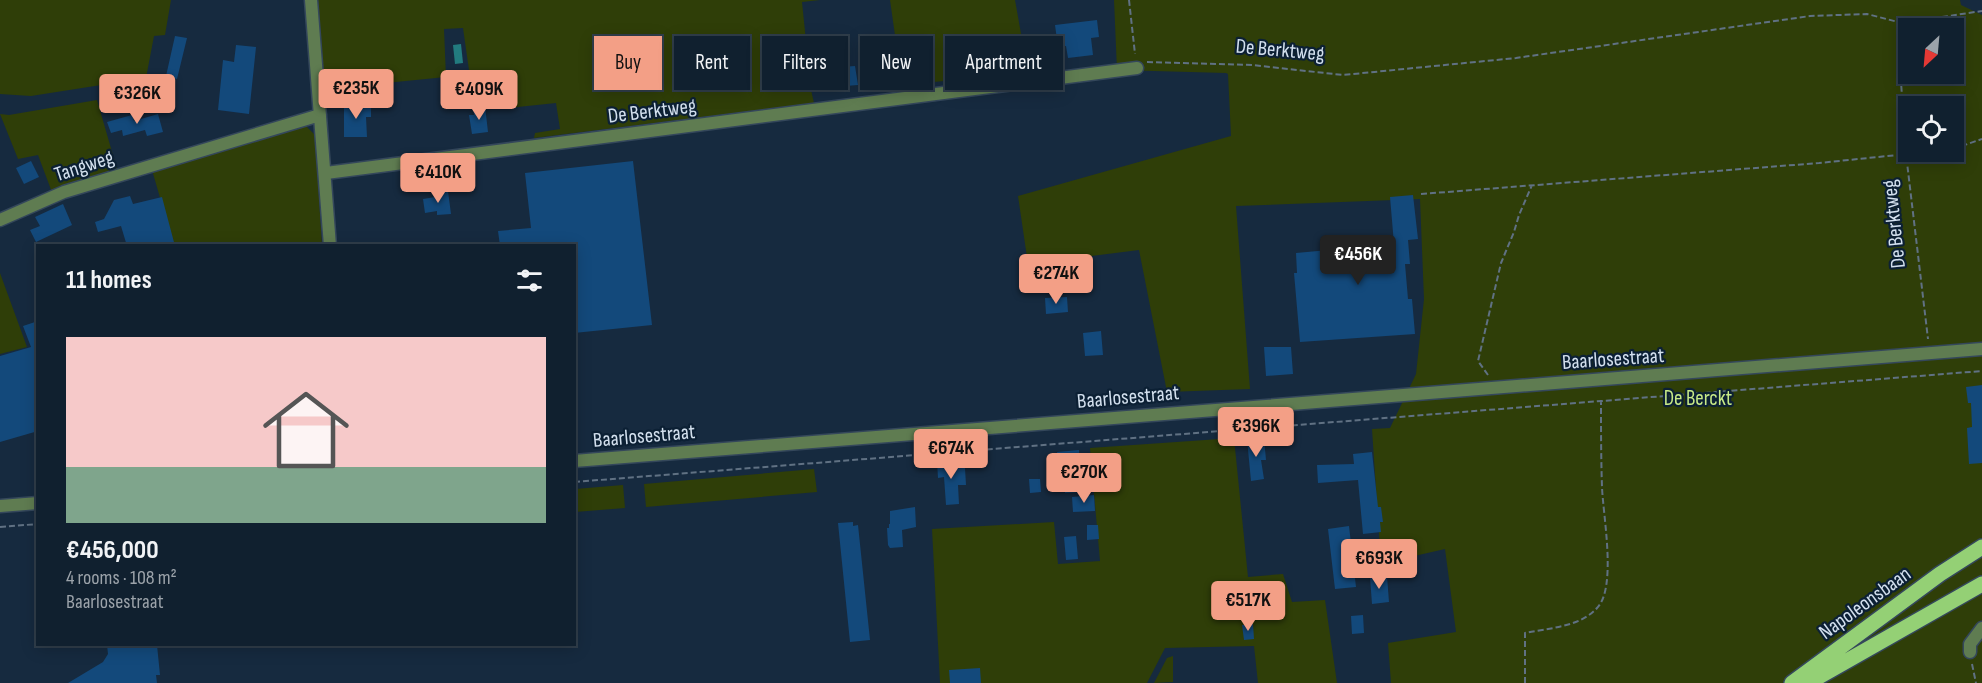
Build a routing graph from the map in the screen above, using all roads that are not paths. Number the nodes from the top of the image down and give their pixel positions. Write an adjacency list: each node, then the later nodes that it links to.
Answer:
1 (311, 0): 3 (street)
2 (1137, 68): 4 (street, De Berktweg)
3 (320, 115): 4 (street); 5 (street, Tangweg)
4 (326, 173): 6 (street)
5 (0, 220)
6 (330, 244)
7 (1982, 349): 8 (street, Baarlosestraat)
8 (576, 461)
9 (36, 503): 10 (street)
10 (0, 506)
11 (1982, 547): 15 (main road, Napoleonsbaan)
12 (1975, 587): 16 (main road, Napoleonsbaan)
13 (1982, 628): 14 (street)
14 (1970, 652)
15 (1792, 683)
16 (1808, 683)

